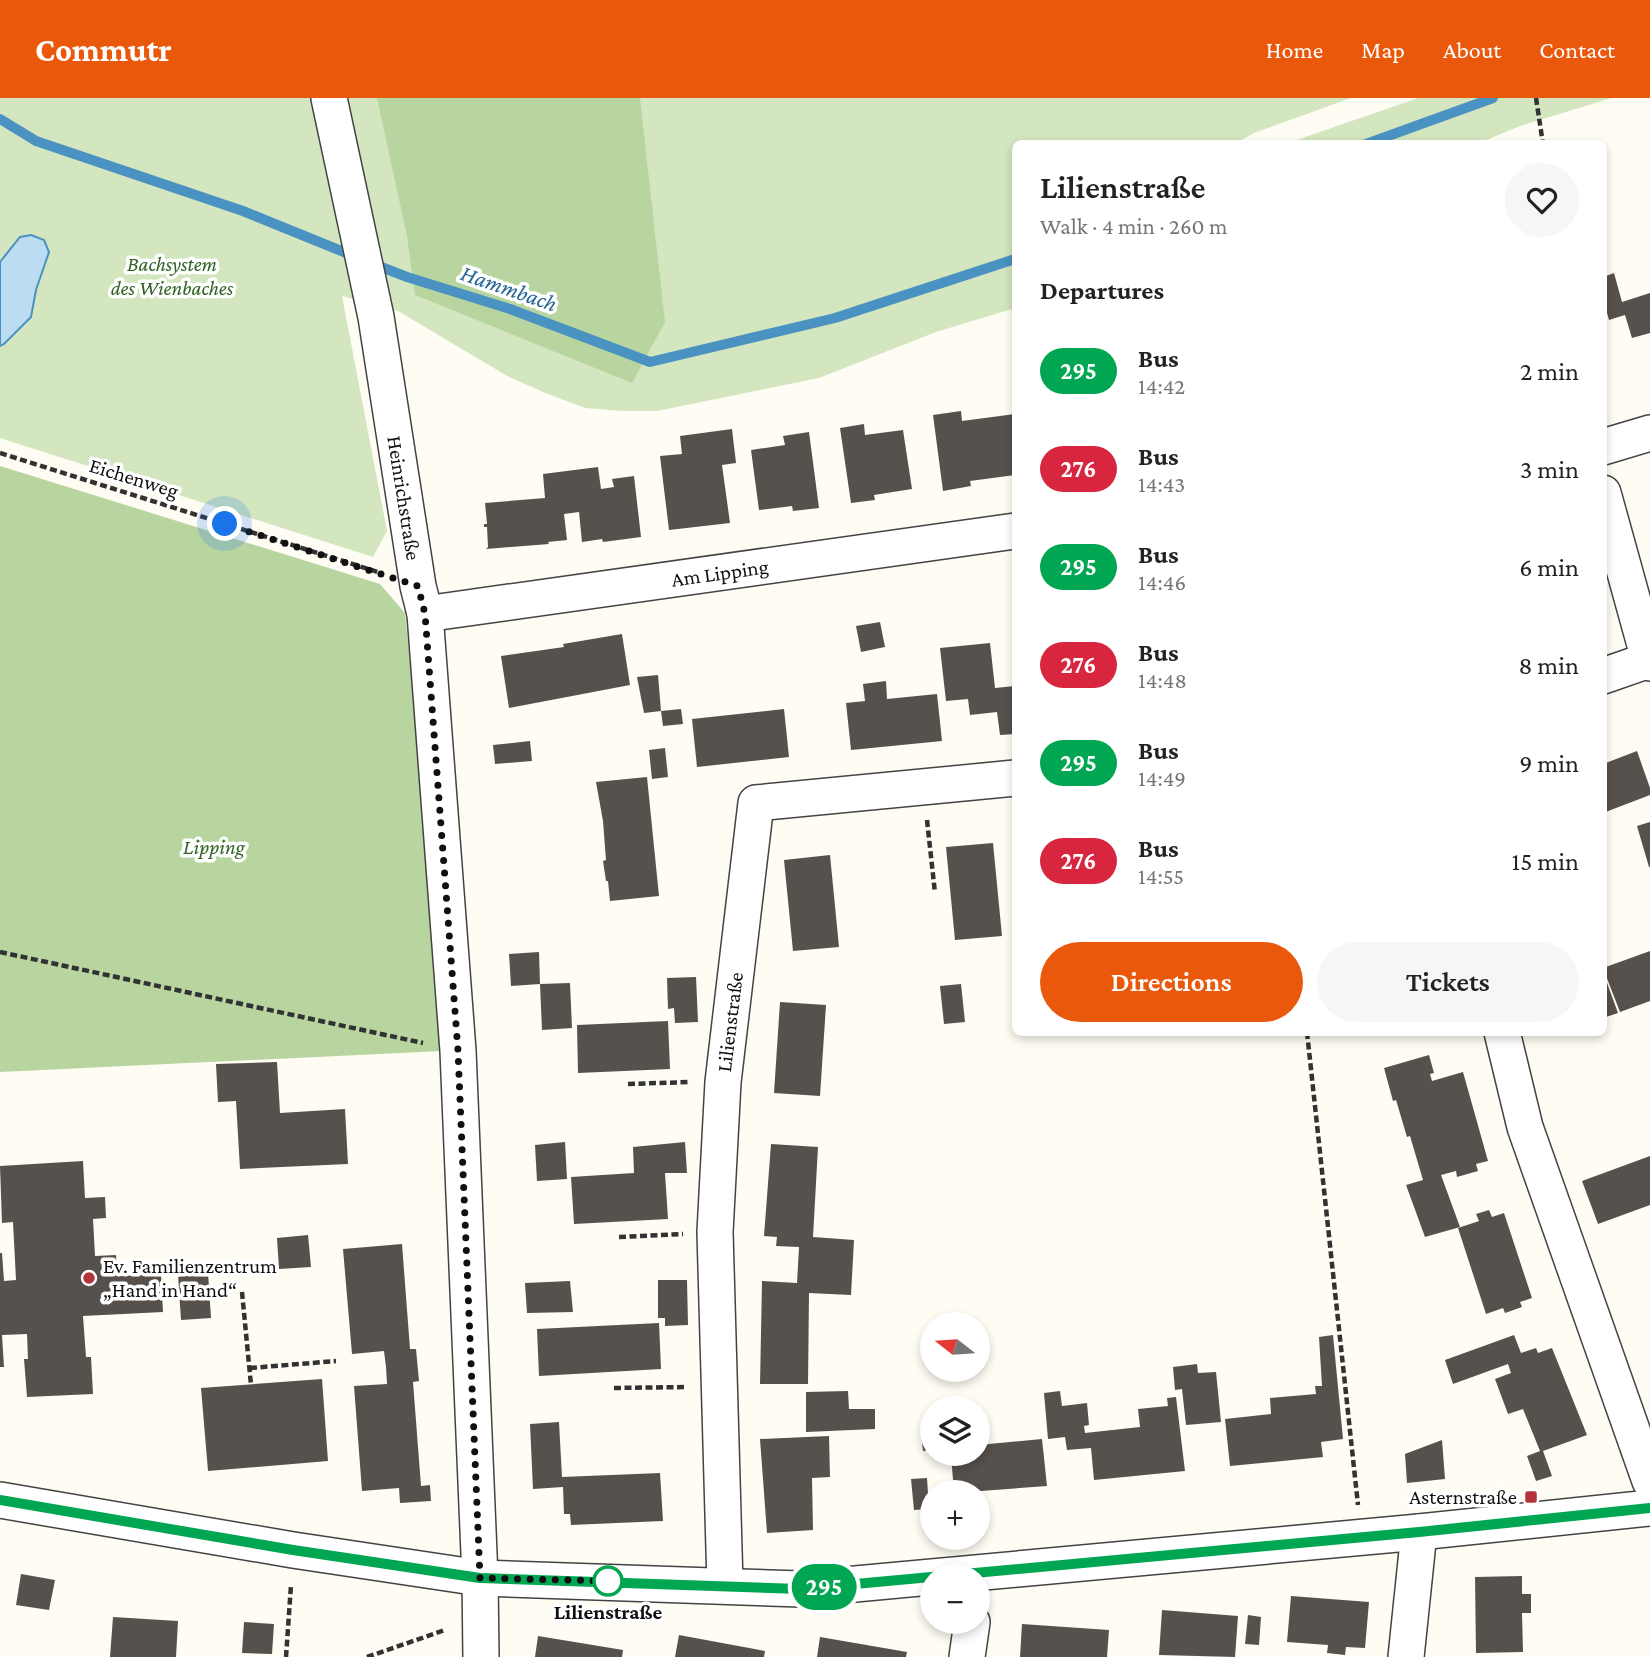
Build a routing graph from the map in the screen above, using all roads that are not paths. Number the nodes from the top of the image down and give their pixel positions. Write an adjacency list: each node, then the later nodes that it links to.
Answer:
1 (329, 98): 6 (street, Heinrichstraße)
2 (1650, 433): 3 (street)
3 (1607, 446)
4 (1607, 507): 7 (street)
5 (1012, 531): 6 (street, Am Lipping)
6 (422, 600): 16 (street, Heinrichstraße)
7 (1650, 661): 8 (street)
8 (1607, 675)
9 (1012, 778): 18 (street, Lilienstraße)
10 (1503, 1036): 11 (street)
11 (1650, 1480)
12 (0, 1500): 16 (street)
13 (1650, 1508): 14 (street)
14 (1419, 1532): 15 (street); 22 (street)
15 (990, 1576)
16 (480, 1578): 18 (street); 20 (street, Heinrichstraße)
17 (920, 1581): 18 (street)
18 (725, 1586)
19 (970, 1634): 21 (street)
20 (481, 1657)
21 (967, 1657)
22 (1406, 1657)

